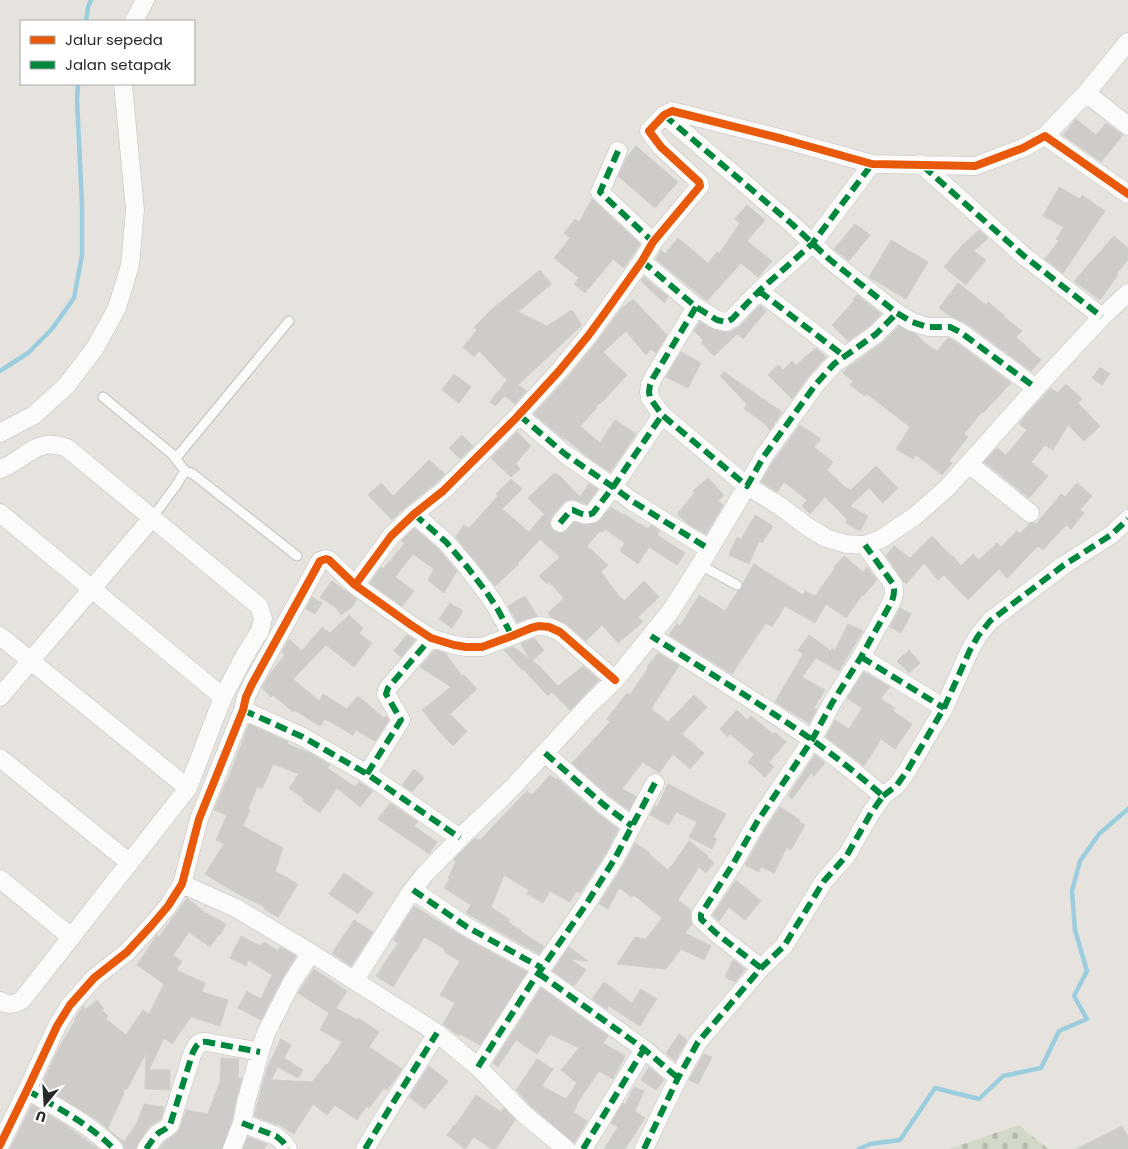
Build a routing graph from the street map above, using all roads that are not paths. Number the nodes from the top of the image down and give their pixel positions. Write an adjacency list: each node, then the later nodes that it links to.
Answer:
1 (145, 0): 2 (street)
2 (135, 20)
3 (1128, 42): 5 (street)
4 (123, 85): 27 (street)
5 (1086, 93): 7 (street); 8 (street)
6 (664, 114): 10 (street); 13 (street); 14 (street)
7 (1128, 126)
8 (1045, 136): 11 (street); 12 (street)
9 (618, 150): 13 (street)
10 (872, 164): 11 (street); 14 (street)
11 (921, 164): 20 (street)
12 (1128, 194)
13 (653, 242): 15 (street)
14 (812, 244): 16 (street); 19 (street)
15 (642, 261): 18 (street); 25 (street)
16 (759, 291): 18 (street); 22 (street)
17 (1128, 293): 20 (street)
18 (696, 307): 26 (street)
19 (896, 313): 22 (street); 23 (street)
20 (1102, 318): 23 (street)
21 (289, 321): 28 (lane)
22 (844, 356): 32 (street)
23 (1036, 388): 29 (street)
24 (103, 397): 28 (lane)
25 (520, 414): 33 (street); 35 (street)
26 (662, 414): 32 (street); 33 (street)
27 (0, 434)
28 (176, 458): 31 (lane)
29 (969, 464): 36 (street); 40 (street)
30 (0, 469): 37 (street)
31 (185, 471): 37 (lane); 42 (lane)
32 (747, 486): 40 (street); 41 (street)
33 (613, 487): 39 (street); 41 (street)
34 (0, 513): 46 (street)
35 (414, 514): 44 (street); 48 (street)
36 (1030, 514)
37 (152, 518): 46 (street); 55 (street)
38 (1128, 518): 56 (street)
39 (560, 523)
40 (865, 545): 51 (street)
41 (709, 550): 43 (street)
42 (297, 556)
43 (700, 565): 45 (lane); 49 (street)
44 (355, 585): 50 (street); 57 (street)
45 (737, 585)
46 (92, 589): 52 (street); 55 (street)
47 (0, 636): 52 (street)
48 (512, 636): 50 (street); 53 (street)
49 (651, 636): 53 (street); 58 (street)
50 (432, 638): 61 (street)
51 (861, 657): 56 (street); 58 (street)
52 (30, 661): 54 (street); 63 (street)
53 (615, 680): 59 (street)
54 (0, 697)
55 (223, 697): 63 (street)
56 (944, 708): 64 (street)
57 (243, 710): 61 (street); 69 (street)
58 (812, 740): 64 (street); 73 (street)
59 (544, 753): 65 (street); 66 (street)
60 (0, 758): 67 (street)
61 (368, 774): 66 (street)
62 (655, 784): 65 (street)
63 (188, 788): 67 (street)
64 (883, 796): 73 (street)
65 (632, 826): 74 (street)
66 (460, 838): 70 (street)
67 (130, 863): 71 (street)
68 (0, 879): 71 (street)
69 (182, 884): 72 (street); 82 (street)
70 (413, 890): 74 (street); 75 (street)
71 (71, 937): 76 (street)
72 (311, 953): 75 (street); 79 (street)
73 (761, 968): 81 (street)
74 (540, 971): 78 (street); 80 (street)
75 (355, 980): 77 (street)
76 (0, 1001)
77 (437, 1033): 80 (street); 89 (street)
78 (644, 1050): 81 (street); 91 (street)
79 (260, 1052): 83 (street); 86 (street)
80 (478, 1067): 90 (street)
81 (678, 1078): 92 (street)
82 (27, 1090): 84 (street); 85 (street)
83 (242, 1123): 87 (street); 88 (street)
84 (0, 1145)
85 (114, 1149)
86 (146, 1149)
87 (232, 1149)
88 (288, 1149)
89 (365, 1149)
90 (566, 1149)
91 (583, 1149)
92 (644, 1149)

